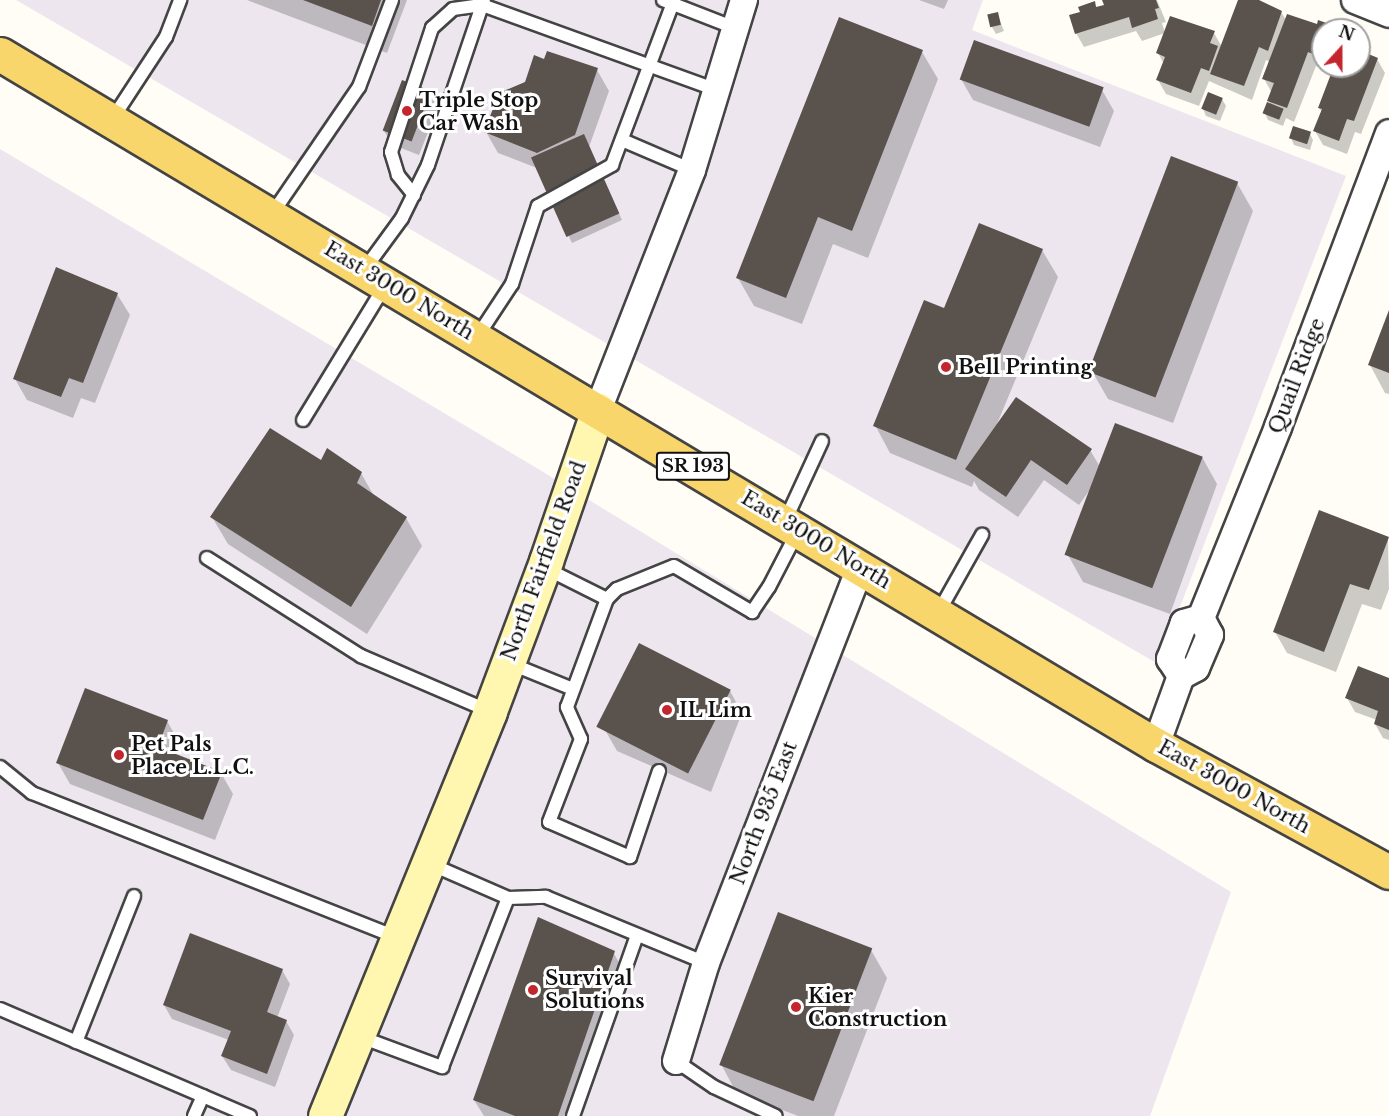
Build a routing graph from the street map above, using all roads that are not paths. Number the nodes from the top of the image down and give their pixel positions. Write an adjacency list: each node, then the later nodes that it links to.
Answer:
1 (180, 0): 12 (lane)
2 (392, 0): 17 (lane)
3 (744, 0): 8 (street, North Fairfield Road)
4 (1354, 0): 7 (street)
5 (670, 1): 8 (lane); 10 (lane)
6 (483, 3): 10 (lane); 16 (lane); 16 (lane)
7 (1389, 14)
8 (735, 28): 11 (street, North Fairfield Road)
9 (0, 54): 12 (main road, East 3000 North / SR 193)
10 (649, 66): 11 (lane); 14 (lane)
11 (717, 90): 15 (street, North Fairfield Road)
12 (111, 121): 17 (main road, East 3000 North / SR 193)
13 (1389, 133): 33 (street, Quail Ridge)
14 (622, 140): 15 (lane); 19 (lane)
15 (692, 170): 20 (street, North Fairfield Road)
16 (414, 195): 18 (lane)
17 (272, 214): 18 (main road, East 3000 North / SR 193)
18 (375, 276): 19 (main road, East 3000 North / SR 193); 21 (lane)
19 (476, 338): 20 (main road, East 3000 North / SR 193)
20 (598, 410): 23 (main road, East 3000 North / SR 193); 27 (main road, North Fairfield Road)
21 (303, 420)
22 (822, 441): 23 (lane)
23 (792, 526): 26 (main road, East 3000 North / SR 193); 28 (lane)
24 (982, 535): 29 (lane)
25 (207, 558): 32 (lane)
26 (860, 567): 29 (main road, East 3000 North / SR 193); 42 (street, North 935 East)
27 (543, 568): 28 (lane); 30 (main road, North Fairfield Road)
28 (607, 599): 31 (lane)
29 (937, 614): 33 (main road, East 3000 North / SR 193)
30 (508, 662): 31 (lane); 32 (main road, North Fairfield Road)
31 (573, 689): 35 (lane)
32 (490, 711): 36 (main road, North Fairfield Road)
33 (1156, 745): 37 (main road, East 3000 North / SR 193)
34 (0, 767): 41 (lane)
35 (660, 771)
36 (427, 862): 39 (lane); 41 (main road, North Fairfield Road)
37 (1389, 872)
38 (134, 896): 45 (lane)
39 (508, 898): 40 (lane); 44 (lane)
40 (637, 935): 42 (lane); 51 (lane)
41 (396, 937): 44 (main road, North Fairfield Road)
42 (706, 963): 46 (street, North 935 East)
43 (0, 1009): 45 (lane)
44 (357, 1036): 50 (main road, North Fairfield Road)
45 (76, 1042): 47 (lane)
46 (676, 1061): 52 (lane)
47 (203, 1096): 48 (lane); 49 (lane)
48 (194, 1116)
49 (250, 1116)
50 (325, 1116)
51 (573, 1116)
52 (776, 1116)

